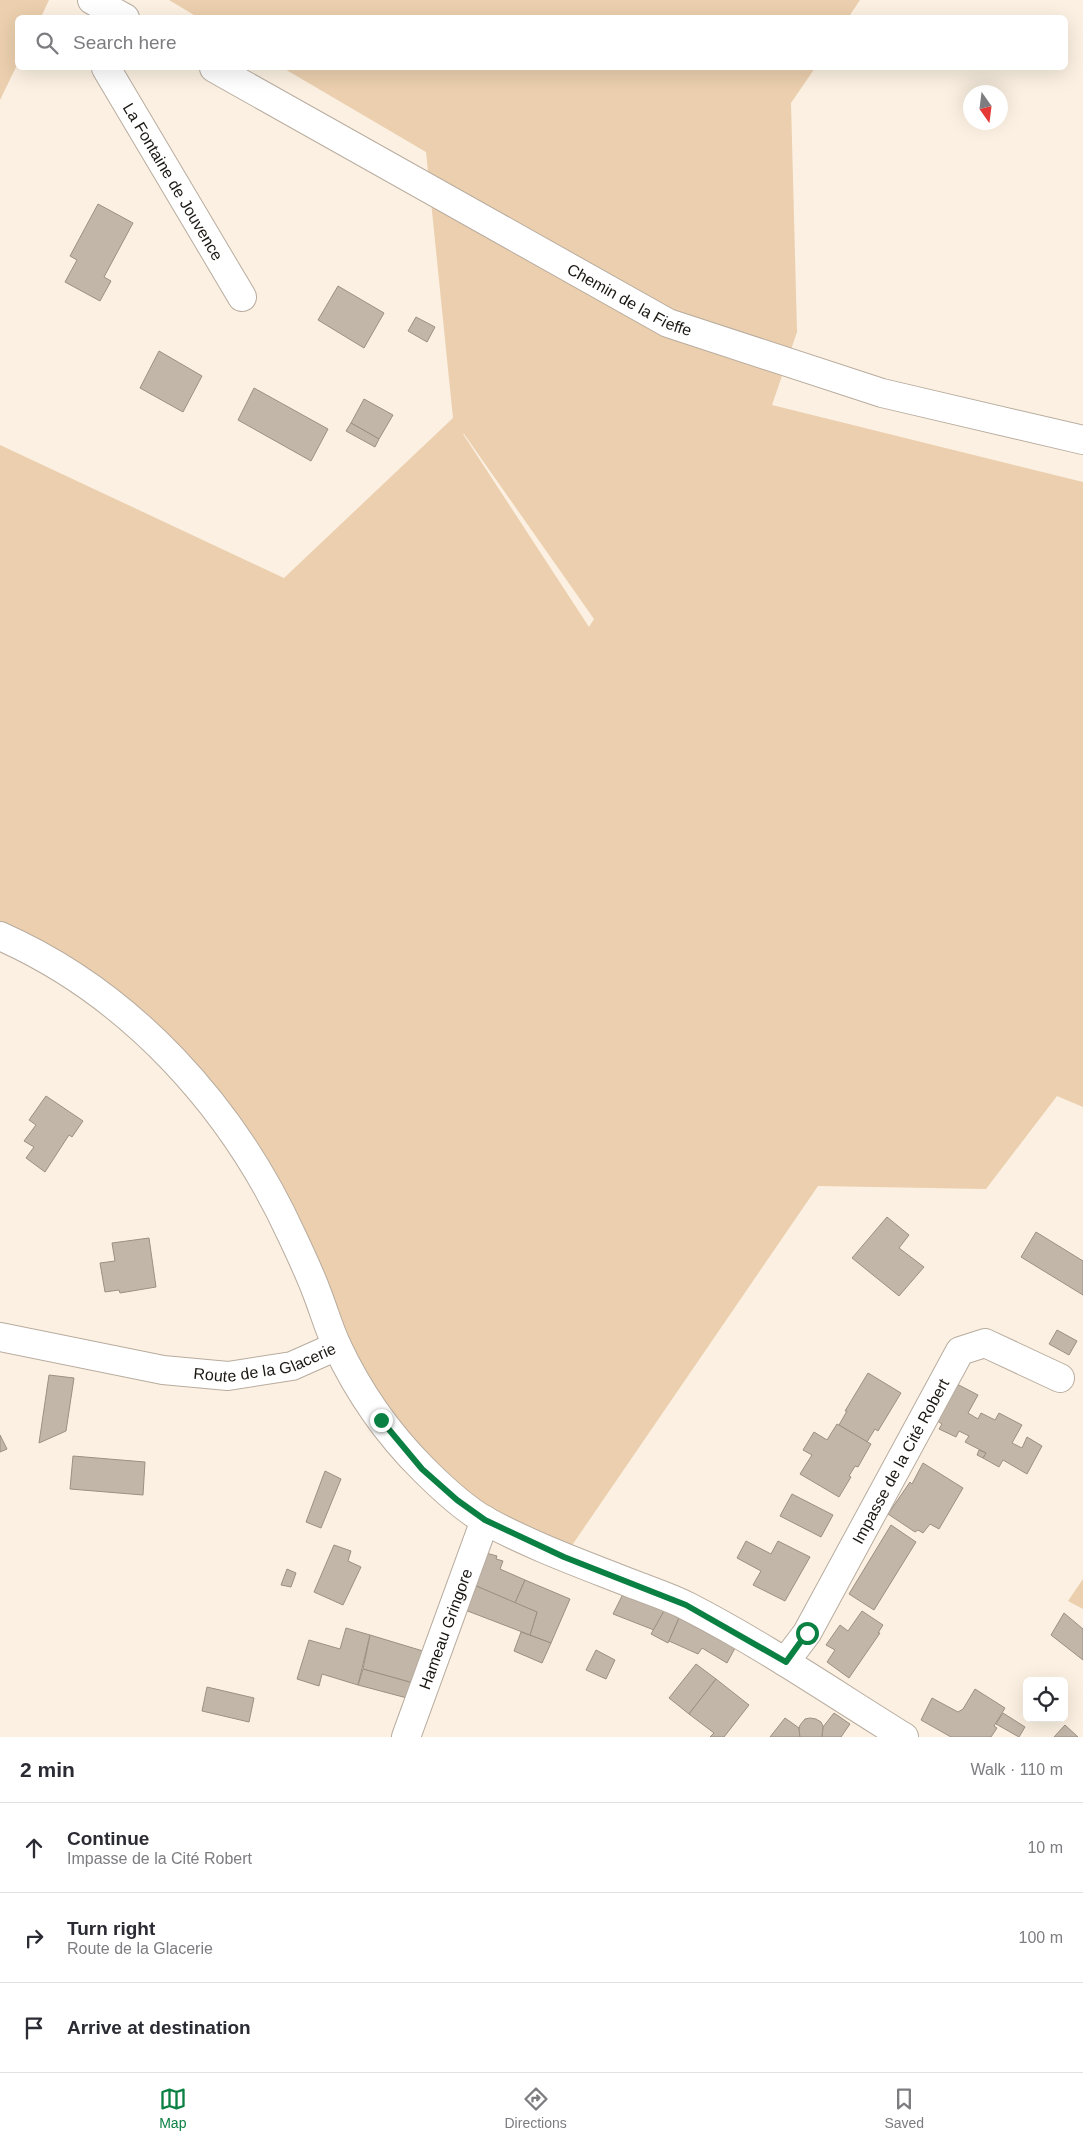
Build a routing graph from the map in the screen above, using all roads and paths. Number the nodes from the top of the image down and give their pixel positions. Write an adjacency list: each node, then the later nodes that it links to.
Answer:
1 (94, 6): 2 (street)
2 (117, 15)
3 (107, 70): 5 (street, La Fontaine de Jouvence)
4 (218, 70): 6 (street, Chemin de la Fieffe)
5 (242, 297)
6 (1083, 440)
7 (0, 936): 9 (street)
8 (0, 1337): 9 (street, Route de la Glacerie)
9 (337, 1346): 11 (street, Route de la Glacerie)
10 (1060, 1378): 12 (street, Impasse de la Cité Robert)
11 (485, 1520): 12 (street, Route de la Glacerie); 13 (street, Hameau Gringore)
12 (786, 1662): 14 (street, Route de la Glacerie)
13 (406, 1737)
14 (904, 1737)

